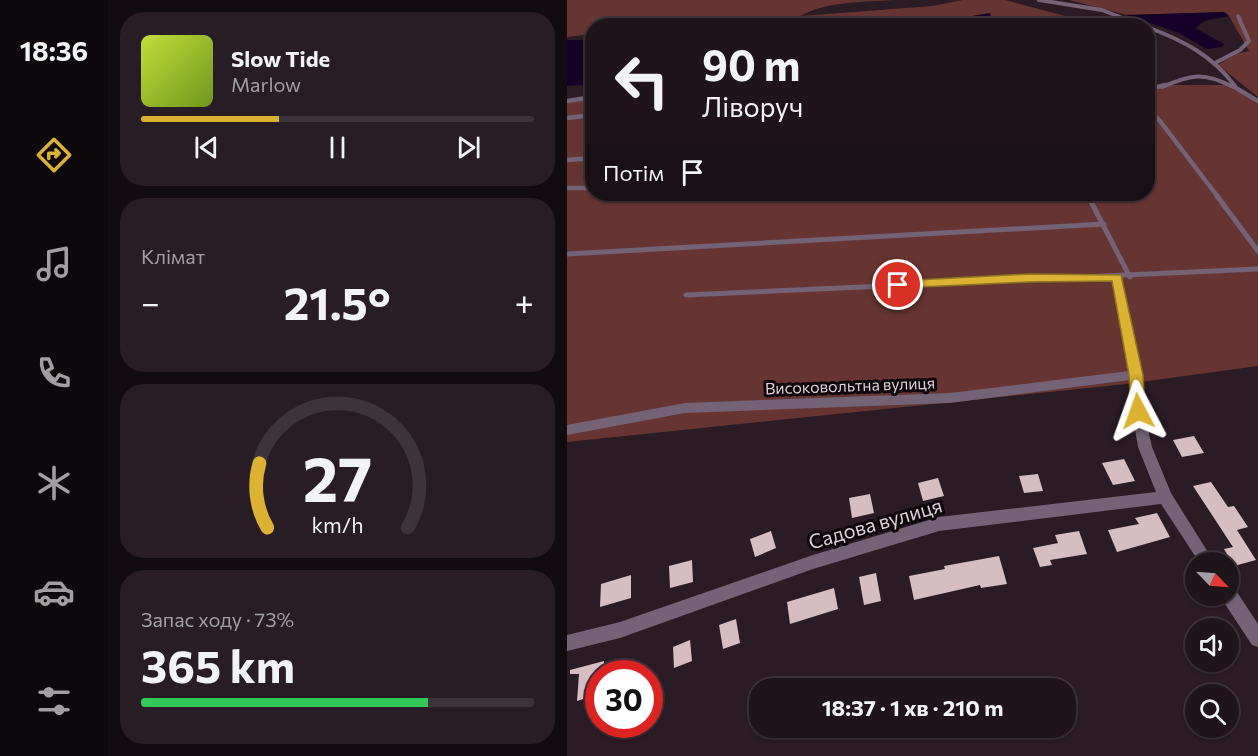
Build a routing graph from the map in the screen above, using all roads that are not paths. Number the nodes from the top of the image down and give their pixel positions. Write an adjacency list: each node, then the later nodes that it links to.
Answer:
1 (1039, 0): 3 (lane)
2 (1238, 16): 5 (lane)
3 (1122, 18)
4 (1155, 30): 5 (lane)
5 (1215, 63): 7 (lane)
6 (1155, 89): 7 (lane)
7 (1239, 91): 10 (lane)
8 (585, 98): 9 (lane)
9 (567, 101)
10 (1258, 101)
11 (585, 116): 12 (lane)
12 (567, 118)
13 (1155, 118): 20 (lane)
14 (585, 159): 15 (lane)
15 (567, 160)
16 (585, 188): 17 (lane)
17 (567, 189)
18 (1091, 201): 19 (lane)
19 (1104, 224): 21 (lane); 23 (lane)
20 (1258, 251)
21 (567, 254)
22 (1258, 269): 23 (lane)
23 (1123, 277): 24 (lane); 25 (street)
24 (686, 295)
25 (1136, 375): 26 (street, Високовольтна вулиця); 27 (street)
26 (567, 430)
27 (1165, 497): 28 (street); 31 (street, Садова вулиця)
28 (1201, 552)
29 (1236, 606): 30 (street)
30 (1258, 639)
31 (567, 643)

